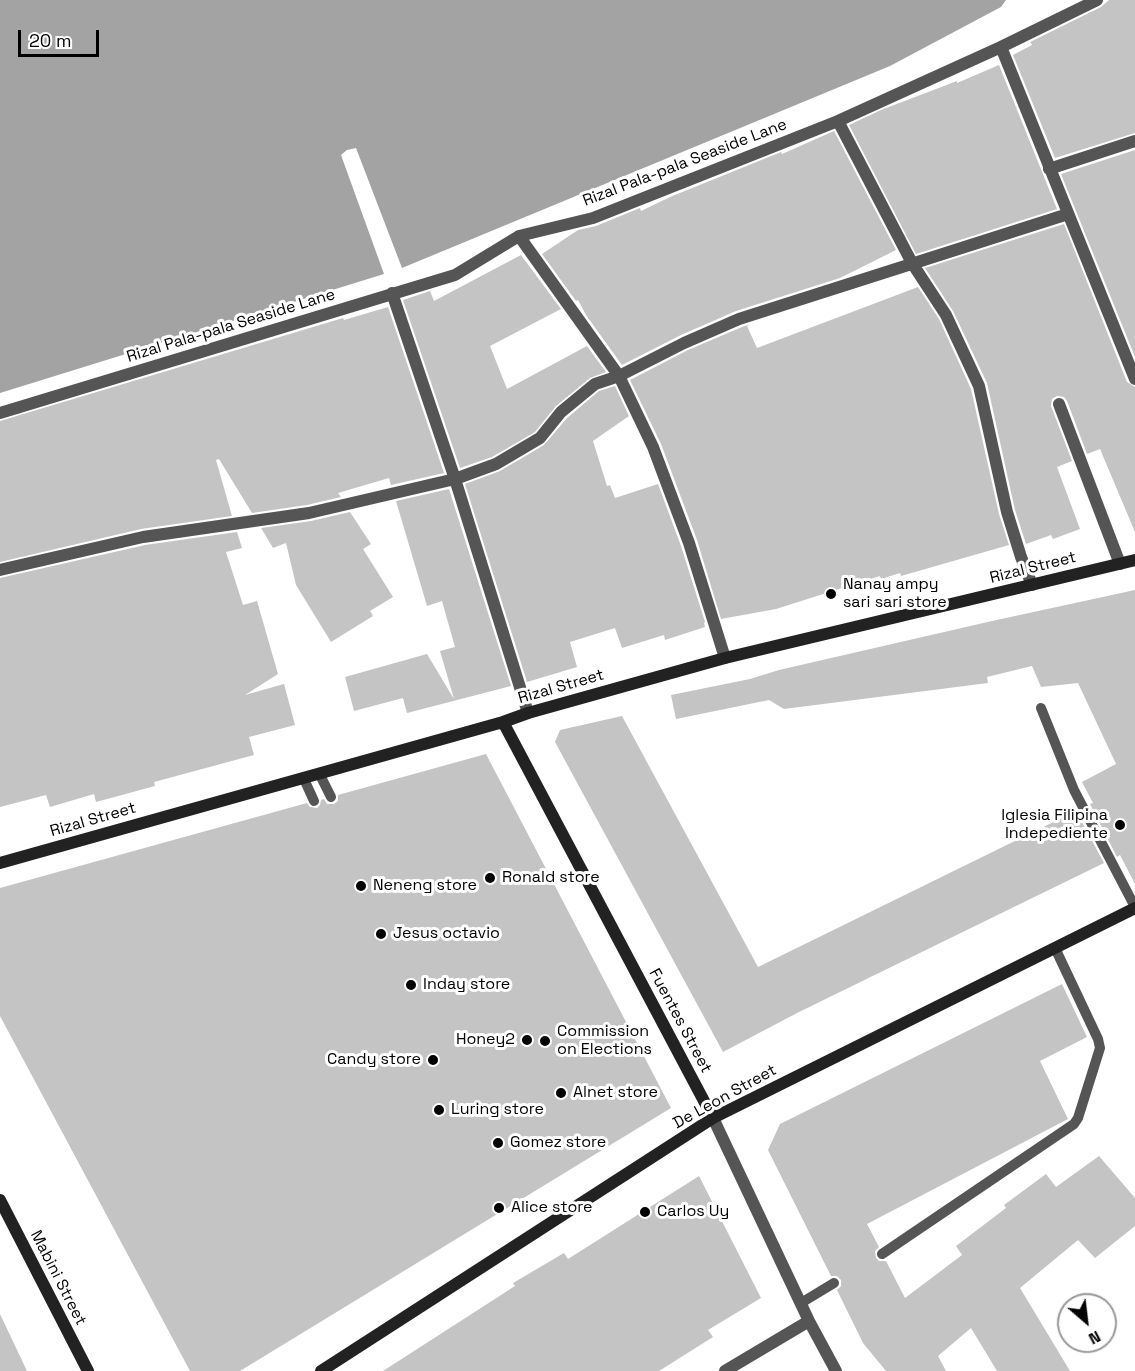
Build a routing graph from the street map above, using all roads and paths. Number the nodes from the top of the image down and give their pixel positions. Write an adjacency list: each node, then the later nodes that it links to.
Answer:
1 (1097, 0): 2 (street, Rizal Pala-pala Seaside Lane)
2 (1001, 47): 3 (street, Rizal Pala-pala Seaside Lane); 5 (street)
3 (838, 121): 7 (street, Rizal Pala-pala Seaside Lane); 8 (street)
4 (1135, 141): 5 (street)
5 (1049, 169): 6 (street)
6 (1068, 214): 8 (street); 11 (street)
7 (519, 236): 9 (street, Rizal Pala-pala Seaside Lane); 10 (street)
8 (912, 263): 10 (street); 18 (street)
9 (392, 293): 13 (street, Rizal Pala-pala Seaside Lane); 14 (street)
10 (619, 376): 14 (street); 19 (street)
11 (1135, 379)
12 (1059, 404): 16 (street)
13 (0, 413)
14 (455, 479): 17 (street); 21 (street)
15 (1135, 560): 16 (street, Rizal Street)
16 (1120, 564): 18 (street, Rizal Street)
17 (0, 570)
18 (1032, 585): 19 (street, Rizal Street)
19 (724, 658): 21 (street, Rizal Street)
20 (1041, 708): 28 (lane)
21 (528, 713): 22 (street, Rizal Street)
22 (503, 722): 23 (street, Rizal Street); 30 (street, Fuentes Street)
23 (319, 773): 24 (street, Rizal Street); 25 (lane)
24 (304, 778): 26 (lane); 27 (street, Rizal Street)
25 (331, 797)
26 (315, 801)
27 (0, 863)
28 (1135, 908): 29 (street, De Leon Street)
29 (1055, 948): 30 (street, De Leon Street); 32 (lane)
30 (713, 1118): 34 (street, Fuentes Street); 37 (street, De Leon Street)
31 (0, 1200): 36 (street, Mabini Street)
32 (882, 1254)
33 (834, 1283): 34 (lane)
34 (801, 1304): 35 (street, Fuentes Street)
35 (809, 1321): 38 (street); 39 (street, Fuentes Street)
36 (88, 1371)
37 (321, 1371)
38 (725, 1371)
39 (836, 1371)

